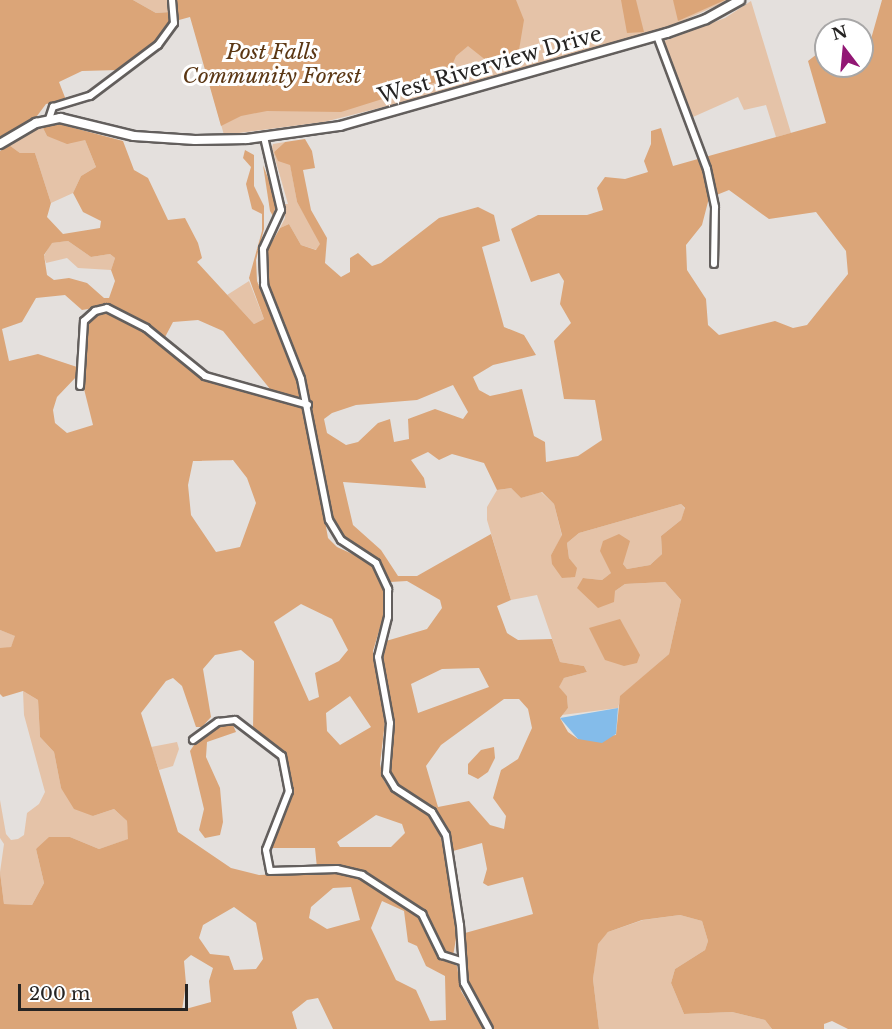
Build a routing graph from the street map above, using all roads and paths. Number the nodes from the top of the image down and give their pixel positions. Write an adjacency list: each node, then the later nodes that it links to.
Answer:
1 (172, 0): 4 (street)
2 (740, 0): 3 (street, West Riverview Drive)
3 (657, 36): 5 (street, West Riverview Drive); 7 (street)
4 (49, 119): 5 (street, West Riverview Drive); 6 (street, West Riverview Drive)
5 (264, 137): 9 (street)
6 (0, 144)
7 (714, 264)
8 (80, 386): 9 (street)
9 (308, 405): 11 (street)
10 (193, 740): 11 (street)
11 (461, 961): 12 (street)
12 (489, 1029)

